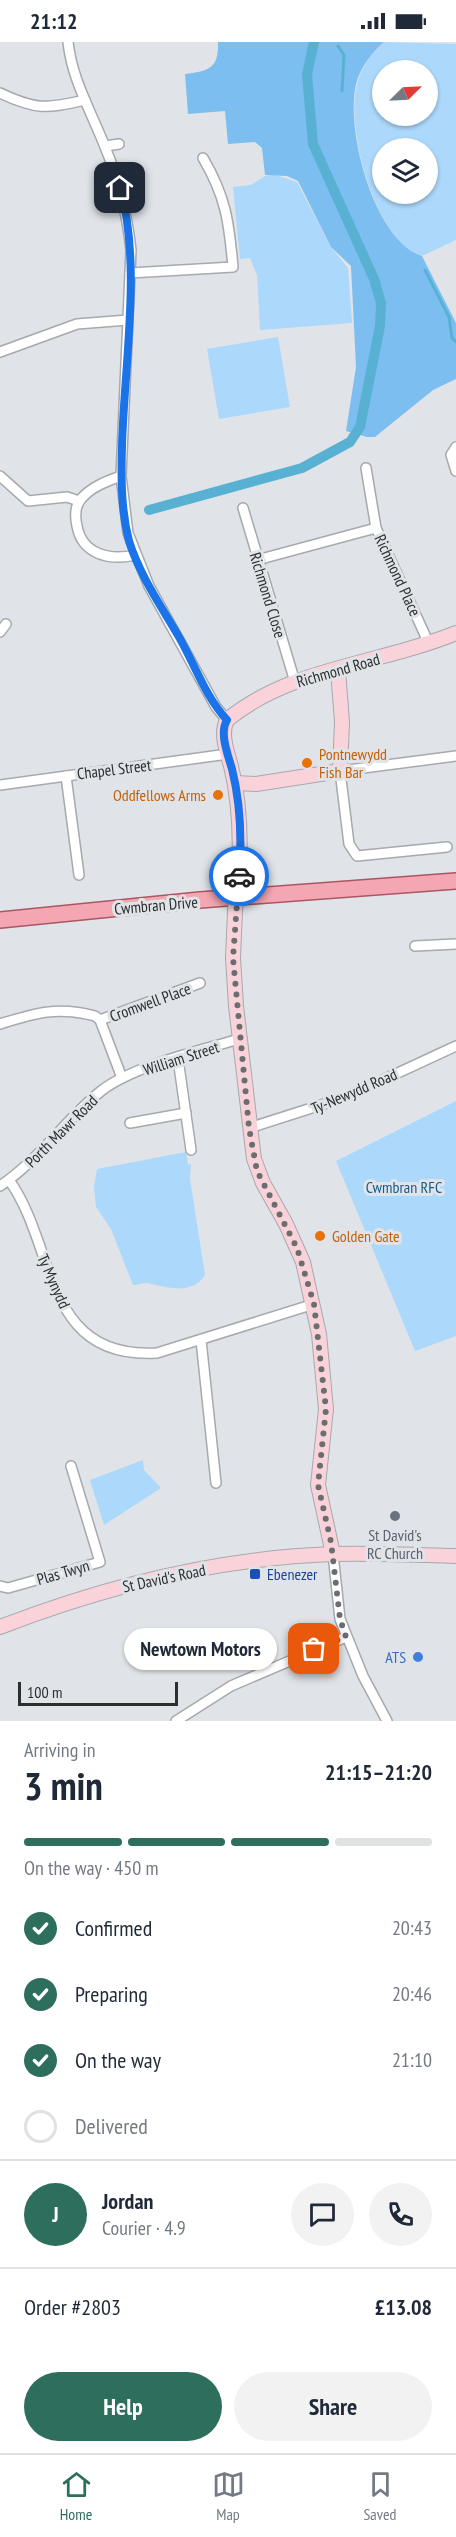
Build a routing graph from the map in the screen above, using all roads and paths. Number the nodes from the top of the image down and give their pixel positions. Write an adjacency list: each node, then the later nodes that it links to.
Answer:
1 (68, 42): 3 (street)
2 (0, 93): 3 (street)
3 (84, 100): 5 (street)
4 (119, 144): 5 (street)
5 (105, 146): 7 (street)
6 (203, 158): 7 (street)
7 (130, 273): 8 (street)
8 (128, 320): 9 (street); 14 (street)
9 (0, 352)
10 (456, 447): 12 (street)
11 (366, 468): 17 (street, Richmond Place)
12 (456, 471)
13 (0, 476): 15 (street)
14 (121, 476): 15 (street); 18 (street)
15 (79, 501): 18 (street)
16 (243, 508): 19 (street, Richmond Close)
17 (376, 528): 19 (street); 21 (street, Richmond Place)
18 (135, 555): 24 (street)
19 (257, 560): 23 (street, Richmond Close)
20 (456, 633): 21 (street, Richmond Road)
21 (428, 645): 22 (street, Richmond Road)
22 (339, 670): 23 (street, Richmond Road); 27 (street)
23 (295, 682): 24 (street, Richmond Road)
24 (227, 720): 25 (street)
25 (228, 754): 28 (street, Chapel Street); 29 (street)
26 (456, 756): 27 (street)
27 (340, 771): 29 (street); 31 (street)
28 (66, 776): 30 (street, Chapel Street); 32 (street)
29 (235, 783): 40 (street, bridge)
30 (0, 785)
31 (447, 847)
32 (79, 874)
33 (456, 882): 34 (main road, Cwmbran Drive)
34 (0, 920)
35 (456, 944): 36 (street)
36 (415, 946)
37 (200, 983): 38 (street, Cromwell Place)
38 (100, 1020): 39 (street, Cromwell Place); 43 (street, Cromwell Place)
39 (0, 1024)
40 (239, 1039): 42 (street, William Street); 46 (street)
41 (456, 1046): 46 (street, Ty-Newydd Road)
42 (178, 1059): 43 (street, William Street); 44 (street)
43 (122, 1077): 48 (street, Porth Mawr Road)
44 (186, 1113): 45 (street); 47 (street)
45 (130, 1123)
46 (249, 1128): 50 (street)
47 (192, 1150)
48 (9, 1180): 49 (street, Porth Mawr Road); 51 (street, Ty Mynydd)
49 (0, 1186)
50 (314, 1304): 51 (street, Ty Mynydd); 54 (street)
51 (201, 1340): 53 (street)
52 (71, 1466): 56 (street, Plas Twyn)
53 (216, 1483)
54 (333, 1554): 55 (street, St David's Road); 57 (street, St David's Road); 58 (street)
55 (456, 1557)
56 (0, 1586)
57 (0, 1627)
58 (346, 1637): 59 (street); 60 (street)
59 (176, 1721)
60 (387, 1721)

